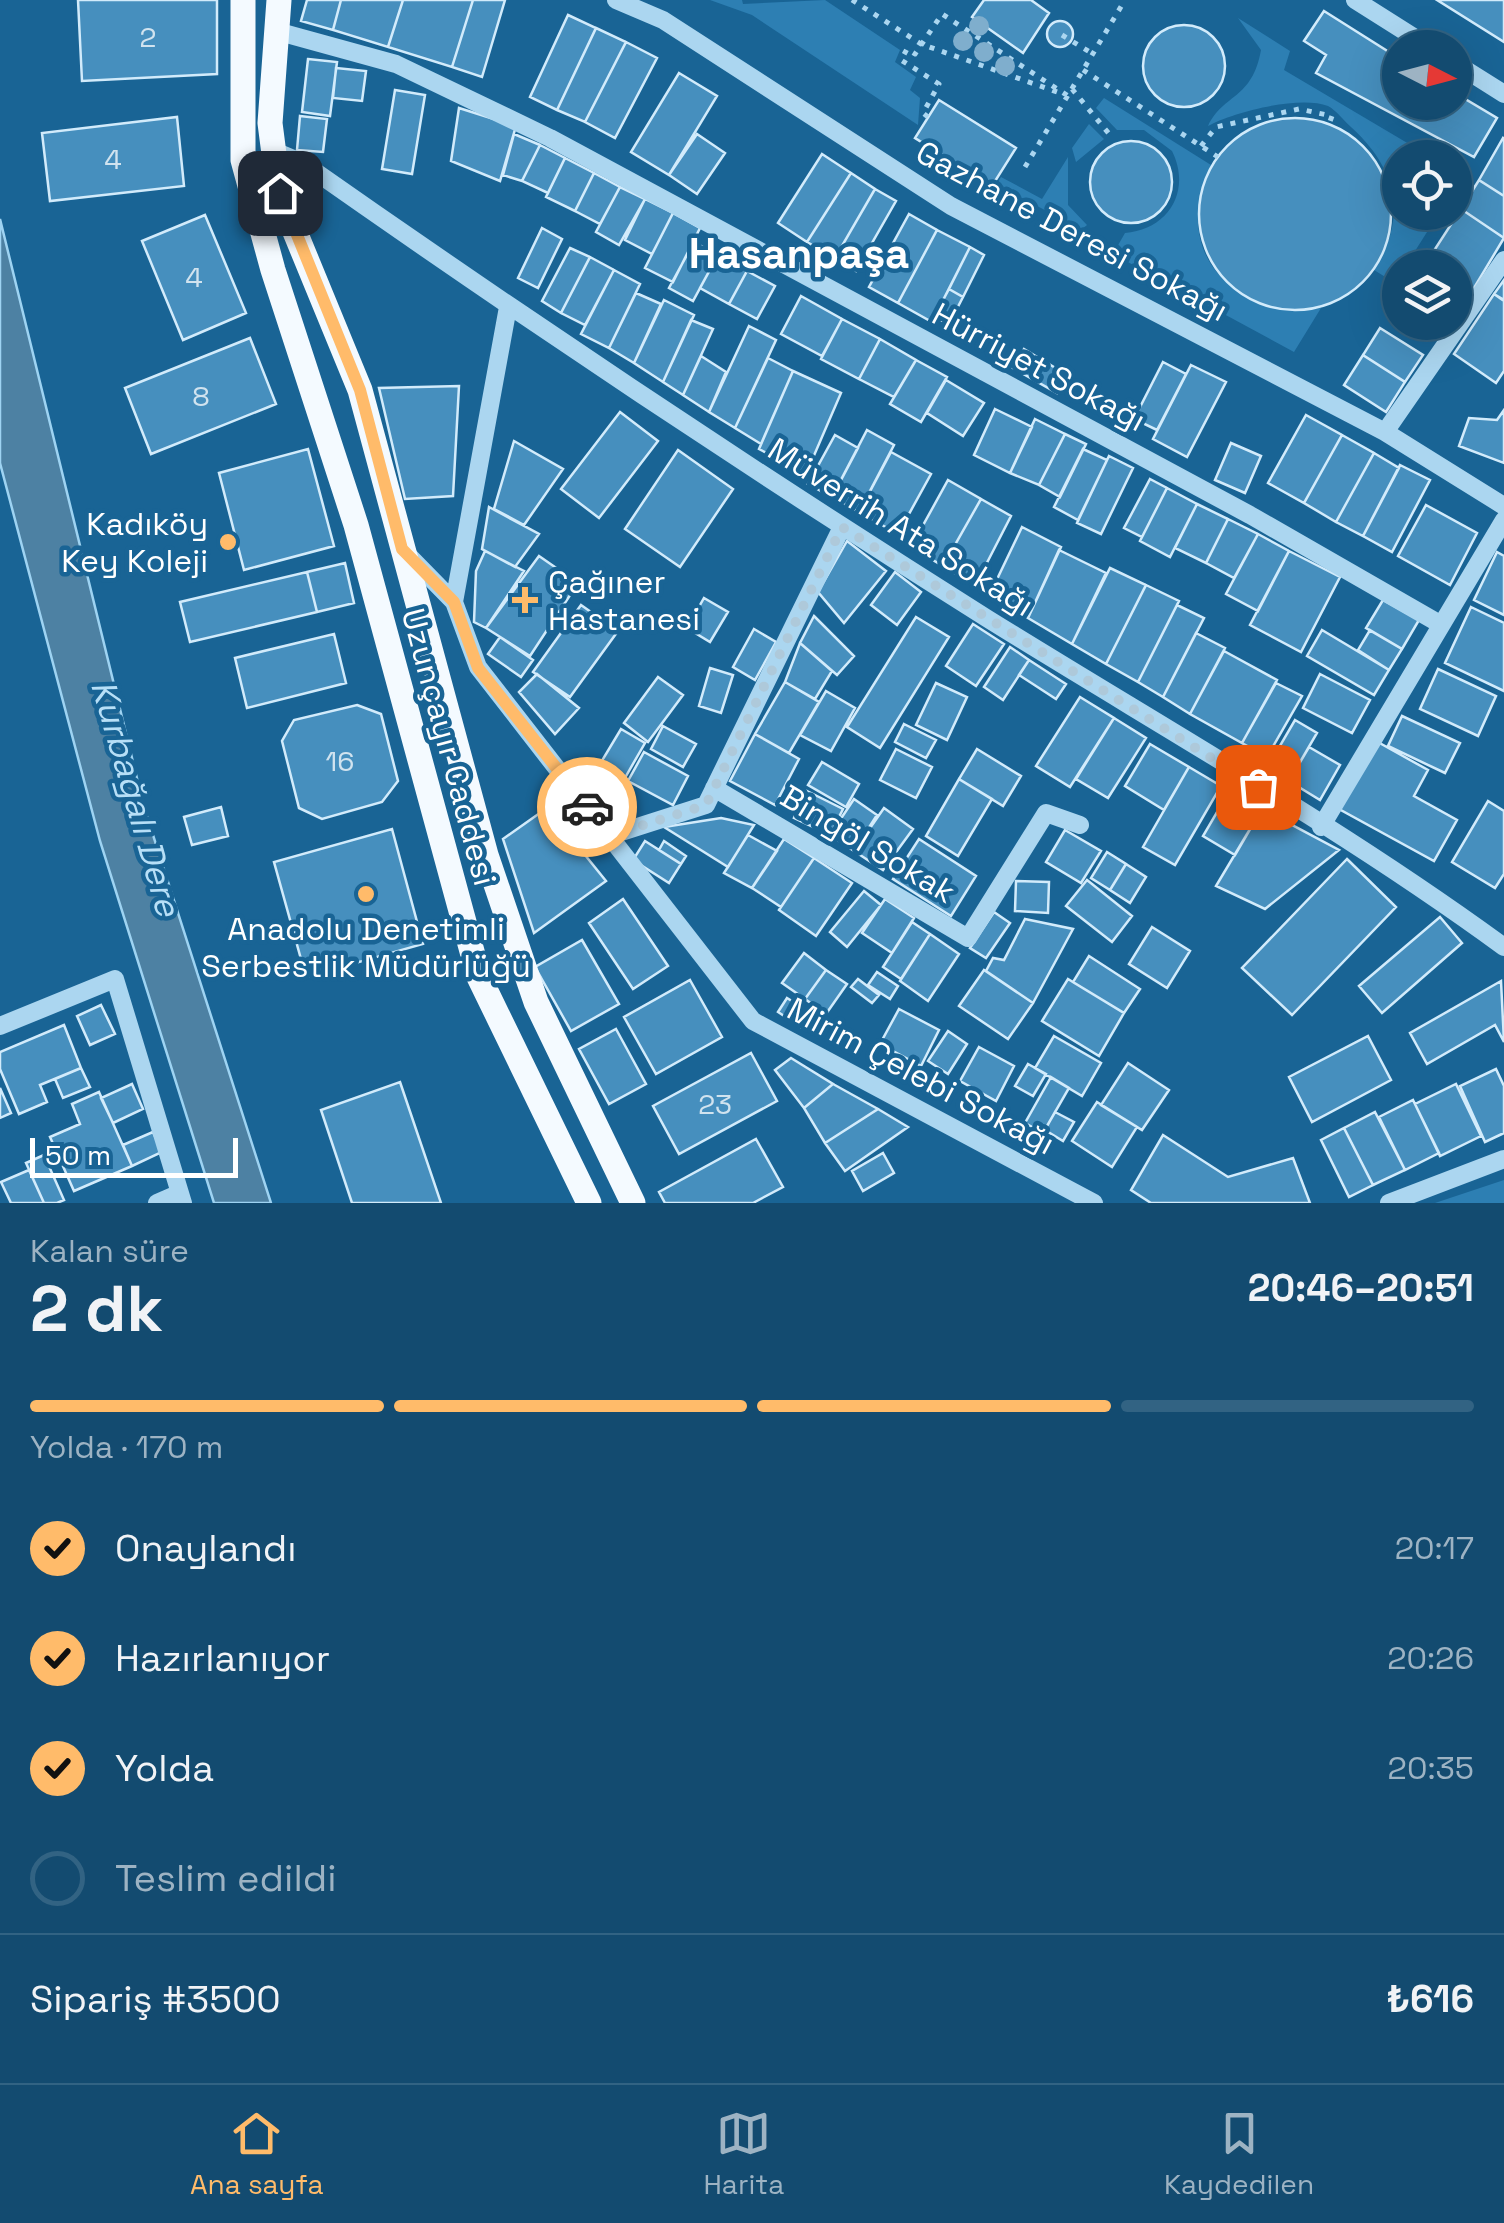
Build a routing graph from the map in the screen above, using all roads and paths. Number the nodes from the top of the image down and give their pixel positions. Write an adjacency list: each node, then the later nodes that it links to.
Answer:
1 (242, 0): 41 (main road, Uzunçayır Caddesi)
2 (279, 0): 8 (main road, Uzunçayır Caddesi)
3 (616, 0): 25 (street, Gazhane Deresi Sokağı)
4 (852, 0): 10 (path)
5 (1124, 0): 11 (path)
6 (1355, 0): 7 (street)
7 (1402, 30)
8 (276, 32): 20 (main road, Uzunçayır Caddesi); 31 (street, Hürriyet Sokağı)
9 (1062, 35): 11 (path)
10 (921, 44): 14 (path); 14 (path); 16 (path)
11 (1093, 54): 12 (path)
12 (1083, 70): 14 (path); 19 (path)
13 (1472, 74): 15 (street)
14 (1070, 92): 18 (path); 22 (path)
15 (1504, 94)
16 (928, 117)
17 (1329, 124): 19 (path)
18 (1110, 135)
19 (1200, 146): 21 (path)
20 (272, 150): 24 (street, Müverrih Ata Sokağı); 29 (main road, Uzunçayır Caddesi)
21 (1218, 158)
22 (1026, 167)
23 (1504, 260): 25 (street)
24 (508, 307): 28 (street, Müverrih Ata Sokağı); 30 (street)
25 (1384, 432): 26 (street, Gazhane Deresi Sokağı)
26 (1504, 506)
27 (1504, 520): 31 (street)
28 (842, 527): 32 (street); 34 (street, Müverrih Ata Sokağı)
29 (402, 549): 30 (street); 42 (main road, Uzunçayır Caddesi)
30 (454, 602): 35 (street, Mirim Çelebi Sokağı)
31 (1440, 624): 34 (street)
32 (714, 788): 33 (street, Bingöl Sokak); 35 (street)
33 (1080, 825)
34 (1321, 827): 36 (street, Müverrih Ata Sokağı)
35 (609, 836): 43 (street, Mirim Çelebi Sokağı)
36 (1504, 947)
37 (0, 1026): 39 (street)
38 (1504, 1159): 44 (street)
39 (182, 1198): 40 (street)
40 (156, 1203)
41 (589, 1203)
42 (633, 1203)
43 (1094, 1203)
44 (1390, 1203)

